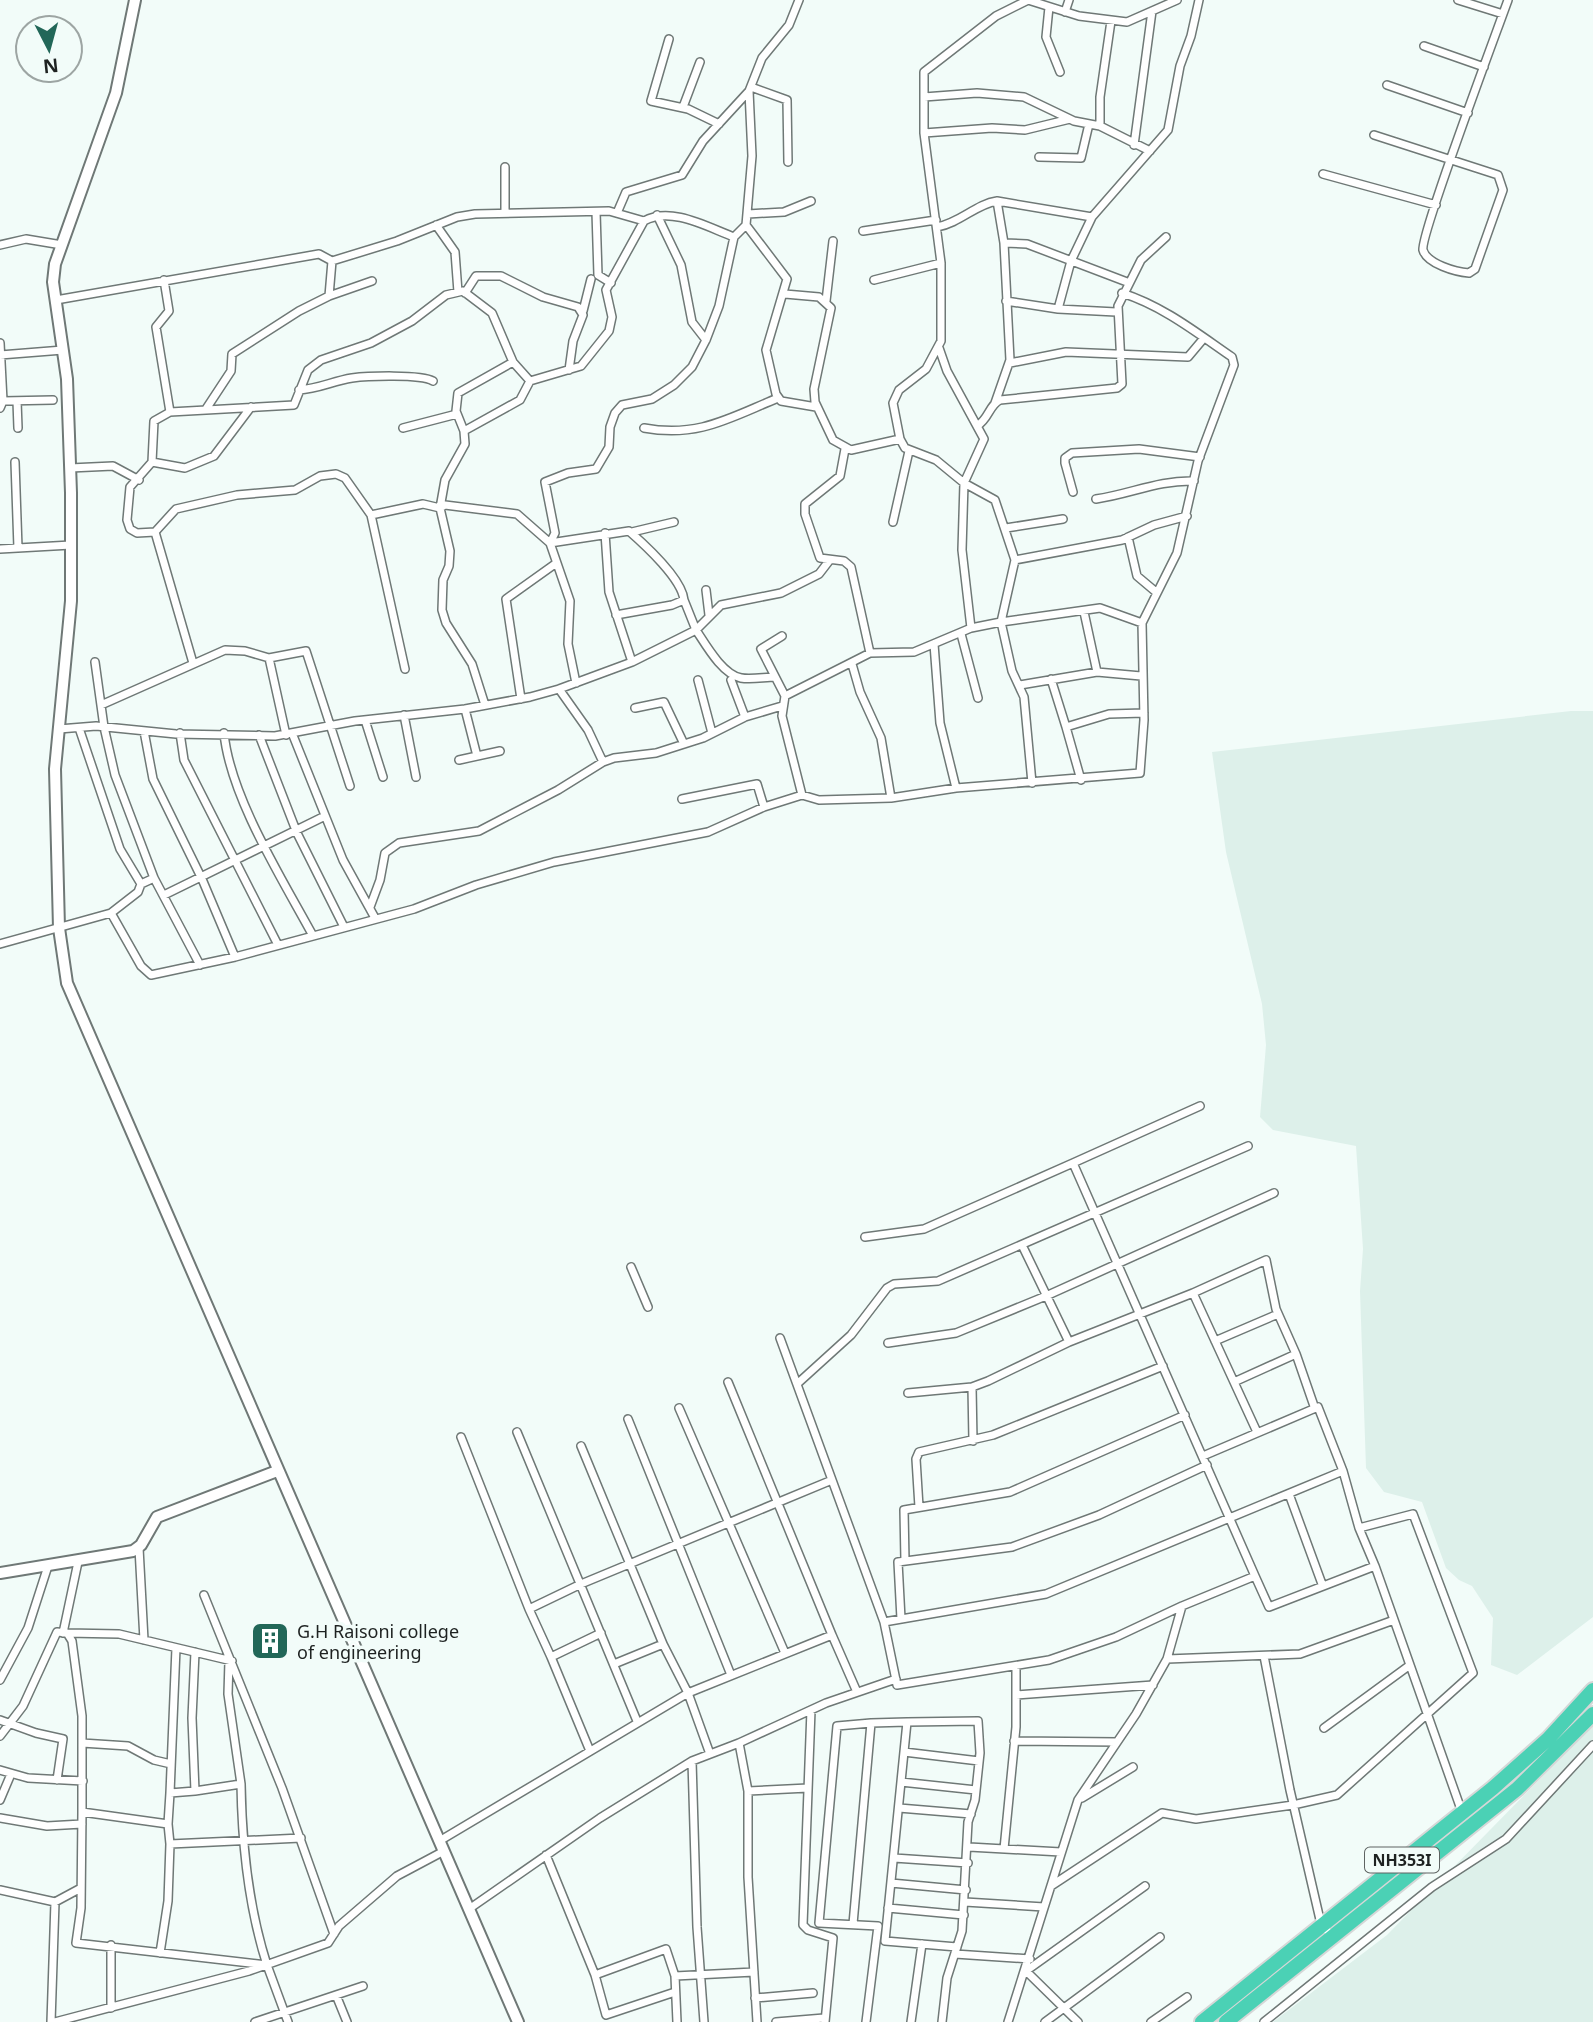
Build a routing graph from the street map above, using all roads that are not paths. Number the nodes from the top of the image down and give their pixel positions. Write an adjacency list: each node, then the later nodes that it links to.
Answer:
1 (135, 0): 56 (street)
2 (799, 0): 20 (street)
3 (1028, 0): 9 (street); 21 (street)
4 (1069, 0): 11 (street)
5 (1177, 0): 10 (street)
6 (1199, 0): 31 (street)
7 (1458, 0): 12 (street)
8 (1508, 0): 12 (street)
9 (1049, 7): 11 (street); 18 (street)
10 (1152, 11): 13 (street); 30 (street)
11 (1065, 12): 13 (street)
12 (1503, 14): 17 (street)
13 (1111, 21): 27 (street)
14 (669, 39): 22 (street)
15 (1424, 46): 17 (street)
16 (700, 62): 22 (street)
17 (1484, 67): 23 (street)
18 (1060, 72)
19 (1387, 85): 23 (street)
20 (750, 89): 25 (street); 34 (street); 43 (street)
21 (924, 97): 24 (street); 28 (street)
22 (683, 107): 25 (street)
23 (1468, 113): 33 (street)
24 (1070, 119): 26 (street); 28 (street)
25 (719, 124): 42 (street)
26 (1089, 124): 27 (street); 32 (street)
27 (1100, 126): 30 (street)
28 (924, 133): 47 (street)
29 (1374, 135): 33 (street)
30 (1134, 145): 31 (street)
31 (1150, 151): 45 (street)
32 (1039, 157)
33 (1452, 159): 39 (street); 39 (street)
34 (788, 162)
35 (505, 167): 40 (street)
36 (1323, 174): 39 (street)
37 (811, 201): 43 (street)
38 (997, 201): 45 (street); 47 (street); 54 (street)
39 (1436, 205)
40 (505, 211): 41 (street); 48 (street)
41 (596, 212): 42 (street); 65 (street)
42 (617, 213): 46 (street)
43 (748, 214): 49 (street)
44 (657, 215): 46 (street); 51 (street); 77 (street)
45 (1091, 217): 58 (street)
46 (644, 221): 65 (street)
47 (937, 224): 50 (street); 59 (street)
48 (436, 225): 57 (street); 66 (street)
49 (746, 225): 51 (street); 68 (street)
50 (863, 231)
51 (734, 237): 77 (street)
52 (1166, 237): 64 (street)
53 (832, 241): 71 (street)
54 (1004, 243): 58 (street); 72 (street)
55 (0, 245): 56 (street)
56 (62, 245): 70 (street)
57 (332, 261): 61 (street); 69 (street)
58 (1070, 261): 64 (street); 73 (street)
59 (942, 263): 62 (street); 79 (street)
60 (591, 279): 74 (street)
61 (164, 280): 70 (street); 97 (street)
62 (874, 280)
63 (372, 281): 69 (street)
64 (1127, 282): 67 (street)
65 (611, 283): 85 (street)
66 (462, 293): 74 (street); 83 (street); 88 (street)
67 (1122, 293): 75 (street); 76 (street)
68 (785, 294): 71 (street); 89 (street)
69 (329, 296): 96 (street)
70 (56, 300): 80 (street)
71 (826, 301): 95 (street)
72 (1006, 301): 73 (street); 84 (street)
73 (1058, 309): 75 (street)
74 (583, 312): 85 (street)
75 (1116, 312): 81 (street)
76 (1204, 338): 81 (street); 107 (street)
77 (706, 340): 127 (street)
78 (0, 342): 82 (street)
79 (939, 348): 99 (street); 104 (street)
80 (63, 350): 82 (street); 110 (street)
81 (1120, 354): 84 (street); 92 (street)
82 (0, 355): 93 (street)
83 (513, 362): 87 (street); 98 (street)
84 (1010, 363): 92 (street)
85 (569, 370): 87 (street)
86 (433, 381): 88 (street)
87 (530, 381): 103 (street)
88 (299, 390): 94 (street)
89 (778, 398): 95 (street); 102 (street)
90 (53, 400): 91 (street)
91 (17, 401): 93 (street); 100 (street)
92 (995, 403): 99 (street)
93 (1, 405)
94 (251, 407): 96 (street); 109 (street)
95 (816, 407): 105 (street)
96 (206, 409): 97 (street)
97 (170, 412): 109 (street)
98 (457, 414): 101 (street); 103 (street)
99 (977, 426): 113 (street)
100 (18, 428)
101 (403, 428)
102 (644, 428)
103 (464, 430): 116 (street)
104 (900, 439): 105 (street); 106 (street)
105 (845, 449): 132 (street)
106 (909, 451): 113 (street); 121 (street)
107 (1200, 457): 112 (street); 114 (street)
108 (15, 462): 129 (street)
109 (152, 462): 111 (street)
110 (70, 468): 111 (street); 128 (street)
111 (139, 480): 123 (street)
112 (1194, 481): 115 (street); 118 (street)
113 (964, 483): 122 (street); 142 (street)
114 (1073, 492)
115 (1096, 499)
116 (440, 508): 117 (street); 127 (street); 167 (street)
117 (370, 515): 123 (street); 153 (street)
118 (1187, 516): 126 (street); 135 (street)
119 (1063, 519): 122 (street)
120 (674, 522): 125 (street)
121 (893, 522)
122 (1006, 528): 131 (street)
123 (155, 532): 151 (street)
124 (605, 533): 125 (street); 127 (street); 138 (street)
125 (632, 533): 136 (street)
126 (1128, 537): 131 (street); 135 (street)
127 (550, 543): 133 (street)
128 (71, 545): 129 (street); 179 (street)
129 (18, 548): 130 (street)
130 (0, 549)
131 (1015, 560): 140 (street)
132 (830, 561): 139 (street); 147 (street)
133 (555, 564): 160 (street); 165 (street)
134 (706, 590): 139 (street)
135 (1156, 592): 141 (street)
136 (684, 600): 138 (street); 143 (street)
137 (1084, 612): 140 (street); 141 (street); 154 (street)
138 (615, 615): 150 (street)
139 (709, 615): 143 (street)
140 (1001, 622): 142 (street); 161 (street)
141 (1142, 623): 155 (street)
142 (971, 628): 144 (street)
143 (696, 630): 150 (street); 156 (street)
144 (961, 634): 146 (street); 164 (street)
145 (782, 636): 156 (street)
146 (934, 645): 147 (street); 196 (street)
147 (870, 653): 152 (street)
148 (269, 658): 151 (street); 175 (street); 184 (street)
149 (95, 662): 166 (street)
150 (632, 662): 160 (street)
151 (193, 663): 166 (street)
152 (852, 664): 163 (street); 198 (street)
153 (405, 669)
154 (1097, 672): 155 (street); 159 (street)
155 (1141, 676): 171 (street)
156 (775, 677): 163 (street)
157 (698, 680): 183 (street)
158 (731, 680): 173 (street)
159 (1051, 680): 161 (street); 177 (street)
160 (576, 683): 162 (street)
161 (1020, 685): 194 (street)
162 (559, 689): 165 (street); 190 (street)
163 (785, 696): 168 (street)
164 (978, 698)
165 (521, 699): 167 (street)
166 (101, 705): 176 (street)
167 (485, 705): 170 (street)
168 (782, 706): 173 (street); 197 (street)
169 (635, 708): 186 (street)
170 (465, 709): 172 (street); 188 (street)
171 (1144, 713): 177 (street); 193 (street)
172 (404, 715): 174 (street); 192 (street)
173 (745, 717): 183 (street)
174 (365, 720): 175 (street); 191 (street)
175 (330, 726): 184 (street); 195 (street)
176 (104, 727): 178 (street); 180 (street); 205 (street)
177 (1066, 727): 193 (street)
178 (79, 728): 179 (street); 207 (street)
179 (59, 729): 213 (street)
180 (144, 731): 181 (street); 206 (street)
181 (180, 733): 182 (street); 204 (street)
182 (225, 733): 185 (street); 203 (street)
183 (712, 733): 186 (street)
184 (289, 734): 185 (street); 201 (street)
185 (259, 735): 202 (street)
186 (684, 744): 190 (street)
187 (500, 751): 188 (street)
188 (477, 756): 189 (street)
189 (459, 760)
190 (603, 762): 209 (street)
191 (383, 777)
192 (416, 777)
193 (1081, 780): 194 (street)
194 (1031, 783): 196 (street)
195 (350, 786)
196 (956, 788): 198 (street)
197 (802, 795): 198 (street); 200 (street)
198 (891, 797)
199 (682, 799): 200 (street)
200 (764, 807): 211 (street)
201 (326, 816): 202 (street); 209 (street)
202 (297, 831): 203 (street); 212 (street)
203 (266, 848): 204 (street); 214 (street)
204 (236, 863): 206 (street); 216 (street)
205 (154, 878): 207 (street); 208 (street)
206 (202, 878): 208 (street); 217 (street)
207 (141, 884): 210 (street)
208 (164, 895): 218 (street)
209 (370, 907): 211 (street)
210 (111, 913): 213 (street); 218 (street)
211 (375, 918): 212 (street)
212 (344, 927): 214 (street)
213 (59, 928): 215 (street); 255 (street)
214 (312, 934): 216 (street)
215 (0, 944)
216 (278, 945): 217 (street)
217 (235, 957): 218 (street)
218 (200, 965)
219 (1200, 1106): 221 (street)
220 (1248, 1146): 223 (street)
221 (1073, 1163): 223 (street); 224 (street)
222 (1274, 1193): 226 (street)
223 (1096, 1214): 225 (street); 226 (street)
224 (865, 1237)
225 (1022, 1245): 229 (street); 241 (street)
226 (1117, 1262): 229 (street); 231 (street)
227 (631, 1267): 230 (street)
228 (1193, 1293): 231 (street); 232 (street); 234 (street)
229 (1046, 1296): 235 (street); 236 (street)
230 (648, 1307)
231 (1140, 1313): 235 (street); 238 (street)
232 (1278, 1314): 234 (street); 237 (street)
233 (780, 1338): 241 (street)
234 (1215, 1341): 240 (street)
235 (1069, 1342): 242 (street)
236 (888, 1343)
237 (1296, 1354): 240 (street); 244 (street)
238 (1163, 1366): 246 (street); 251 (street)
239 (728, 1382): 259 (street)
240 (1234, 1382): 249 (street)
241 (797, 1384): 257 (street)
242 (972, 1387): 243 (street); 251 (street)
243 (908, 1393)
244 (1314, 1406): 249 (street); 256 (street)
245 (679, 1408): 262 (street)
246 (1185, 1415): 253 (street); 260 (street)
247 (628, 1419): 264 (street)
248 (517, 1432): 273 (street)
249 (1257, 1432): 253 (street)
250 (461, 1437): 277 (street)
251 (973, 1441): 260 (street)
252 (581, 1446): 268 (street)
253 (1203, 1456): 254 (street)
254 (1207, 1465): 261 (street); 266 (street)
255 (277, 1471): 265 (street); 351 (street)
256 (1343, 1471): 258 (street); 263 (street)
257 (832, 1480): 259 (street); 280 (street)
258 (1289, 1494): 261 (street); 274 (street)
259 (778, 1503): 262 (street); 283 (street)
260 (919, 1507): 266 (street)
261 (1231, 1519): 272 (street); 278 (street)
262 (729, 1523): 264 (street); 288 (street)
263 (1359, 1528): 270 (street); 306 (street)
264 (678, 1544): 268 (street); 296 (street)
265 (139, 1548): 267 (street); 284 (street)
266 (905, 1561): 278 (street)
267 (78, 1562): 269 (street); 281 (street)
268 (631, 1563): 273 (street); 285 (street)
269 (48, 1566): 271 (street); 297 (street)
270 (1375, 1566): 274 (street); 279 (street)
271 (0, 1573)
272 (1255, 1576): 274 (street); 276 (street)
273 (580, 1584): 277 (street); 282 (street)
274 (1322, 1584)
275 (204, 1595): 292 (street)
276 (1182, 1606): 291 (street); 295 (street)
277 (529, 1609): 290 (street)
278 (901, 1619): 280 (street)
279 (1394, 1620): 289 (street); 294 (street)
280 (884, 1622): 298 (street)
281 (65, 1633): 284 (street); 310 (street); 315 (street)
282 (601, 1633): 290 (street); 293 (street)
283 (832, 1635): 288 (street); 301 (street)
284 (144, 1640): 286 (street)
285 (663, 1644): 293 (street); 302 (street)
286 (176, 1648): 287 (street); 324 (street)
287 (195, 1653): 292 (street); 334 (street)
288 (785, 1653): 296 (street)
289 (1264, 1656): 291 (street); 339 (street)
290 (551, 1657): 319 (street)
291 (1167, 1660): 299 (street)
292 (231, 1661): 331 (street); 348 (street)
293 (614, 1664): 308 (street)
294 (1410, 1665): 306 (street); 312 (street)
295 (1016, 1666): 298 (street); 303 (street)
296 (731, 1675): 302 (street)
297 (1, 1676)
298 (896, 1679): 301 (street)
299 (1153, 1685): 303 (street); 316 (street)
300 (1593, 1690): 343 (highway, NH353I)
301 (857, 1692): 304 (street)
302 (688, 1693): 308 (street); 321 (street)
303 (1016, 1695): 314 (street)
304 (811, 1710): 317 (street); 332 (street)
305 (1593, 1714): 347 (highway, NH353I)
306 (1429, 1715): 339 (street); 343 (street)
307 (0, 1720): 310 (street)
308 (637, 1721): 319 (street)
309 (907, 1722): 311 (street); 320 (street); 323 (street)
310 (10, 1723): 313 (street); 328 (street)
311 (871, 1723): 370 (street); 370 (street)
312 (1324, 1728)
313 (0, 1736)
314 (1014, 1741): 316 (street); 353 (street)
315 (82, 1742): 324 (street); 329 (street)
316 (1117, 1742): 338 (street)
317 (739, 1743): 321 (street); 335 (street)
318 (1593, 1745): 414 (street)
319 (590, 1751): 351 (street)
320 (904, 1752): 323 (street); 330 (street)
321 (710, 1754): 322 (street)
322 (692, 1761): 355 (street); 384 (street)
323 (979, 1762): 333 (street)
324 (171, 1764): 336 (street)
325 (1133, 1767): 338 (street)
326 (0, 1770): 327 (street)
327 (11, 1774): 328 (street); 337 (street)
328 (57, 1780): 329 (street)
329 (83, 1781): 341 (street)
330 (901, 1782): 333 (street); 340 (street)
331 (241, 1784): 334 (street); 349 (street)
332 (808, 1788): 335 (street); 397 (street)
333 (976, 1790): 342 (street)
334 (195, 1791): 336 (street)
335 (748, 1791): 382 (street)
336 (170, 1793): 346 (street)
337 (0, 1800)
338 (1079, 1800): 354 (street)
339 (1293, 1805): 359 (street); 371 (street)
340 (899, 1808): 342 (street); 356 (street)
341 (82, 1812): 345 (street); 346 (street)
342 (971, 1814): 352 (street)
343 (1462, 1814): 347 (street); 371 (highway, NH353I)
344 (0, 1818): 345 (street)
345 (82, 1824): 361 (street)
346 (168, 1825): 350 (street)
347 (1472, 1826): 373 (highway, NH353I)
348 (301, 1838): 349 (street); 372 (street)
349 (242, 1840): 350 (street); 380 (street)
350 (170, 1844): 378 (street)
351 (442, 1846): 368 (street); 372 (street)
352 (968, 1847): 353 (street); 357 (street)
353 (1004, 1849): 354 (street)
354 (1061, 1852): 359 (street)
355 (546, 1854): 368 (street); 383 (street)
356 (894, 1857): 357 (street); 358 (street)
357 (968, 1863): 363 (street)
358 (891, 1883): 363 (street); 367 (street)
359 (1050, 1886): 366 (street)
360 (1145, 1886): 381 (street)
361 (81, 1888): 364 (street); 376 (street)
362 (0, 1890): 364 (street)
363 (966, 1890): 365 (street)
364 (55, 1902): 398 (street)
365 (965, 1902): 366 (street); 369 (street)
366 (1044, 1907): 379 (street)
367 (888, 1908): 369 (street); 375 (street)
368 (469, 1909): 401 (street)
369 (964, 1915): 377 (street)
370 (853, 1924): 406 (street)
371 (1321, 1924): 373 (street); 394 (highway, NH353I)
372 (334, 1934): 380 (street)
373 (1332, 1936): 394 (highway, NH353I)
374 (1160, 1937): 393 (street)
375 (922, 1944): 377 (street); 407 (street)
376 (111, 1945): 378 (street); 392 (street)
377 (956, 1950): 379 (street); 408 (street)
378 (160, 1953): 380 (street)
379 (1030, 1959): 381 (street)
380 (267, 1965): 392 (street); 395 (street)
381 (1026, 1970): 393 (street); 409 (street)
382 (754, 1972): 384 (street); 391 (street)
383 (595, 1975): 385 (street); 396 (street)
384 (700, 1975): 385 (street); 403 (street)
385 (675, 1976): 387 (street)
386 (363, 1986): 389 (street)
387 (676, 1992): 396 (street); 402 (street)
388 (813, 1993): 391 (street)
389 (336, 1995): 395 (street); 400 (street)
390 (1187, 1997): 412 (street)
391 (755, 1998): 404 (street)
392 (111, 2008): 398 (street)
393 (1065, 2008): 410 (street); 411 (street)
394 (1228, 2017): 413 (highway, NH353I)
395 (287, 2018): 399 (street)
396 (607, 2018)
397 (825, 2020): 405 (street)
398 (53, 2022)
399 (255, 2022)
400 (347, 2022)
401 (518, 2022)
402 (677, 2022)
403 (704, 2022)
404 (757, 2022)
405 (776, 2022)
406 (866, 2022)
407 (911, 2022)
408 (942, 2022)
409 (1008, 2022)
410 (1045, 2022)
411 (1078, 2022)
412 (1151, 2022)
413 (1202, 2022)
414 (1264, 2022)

